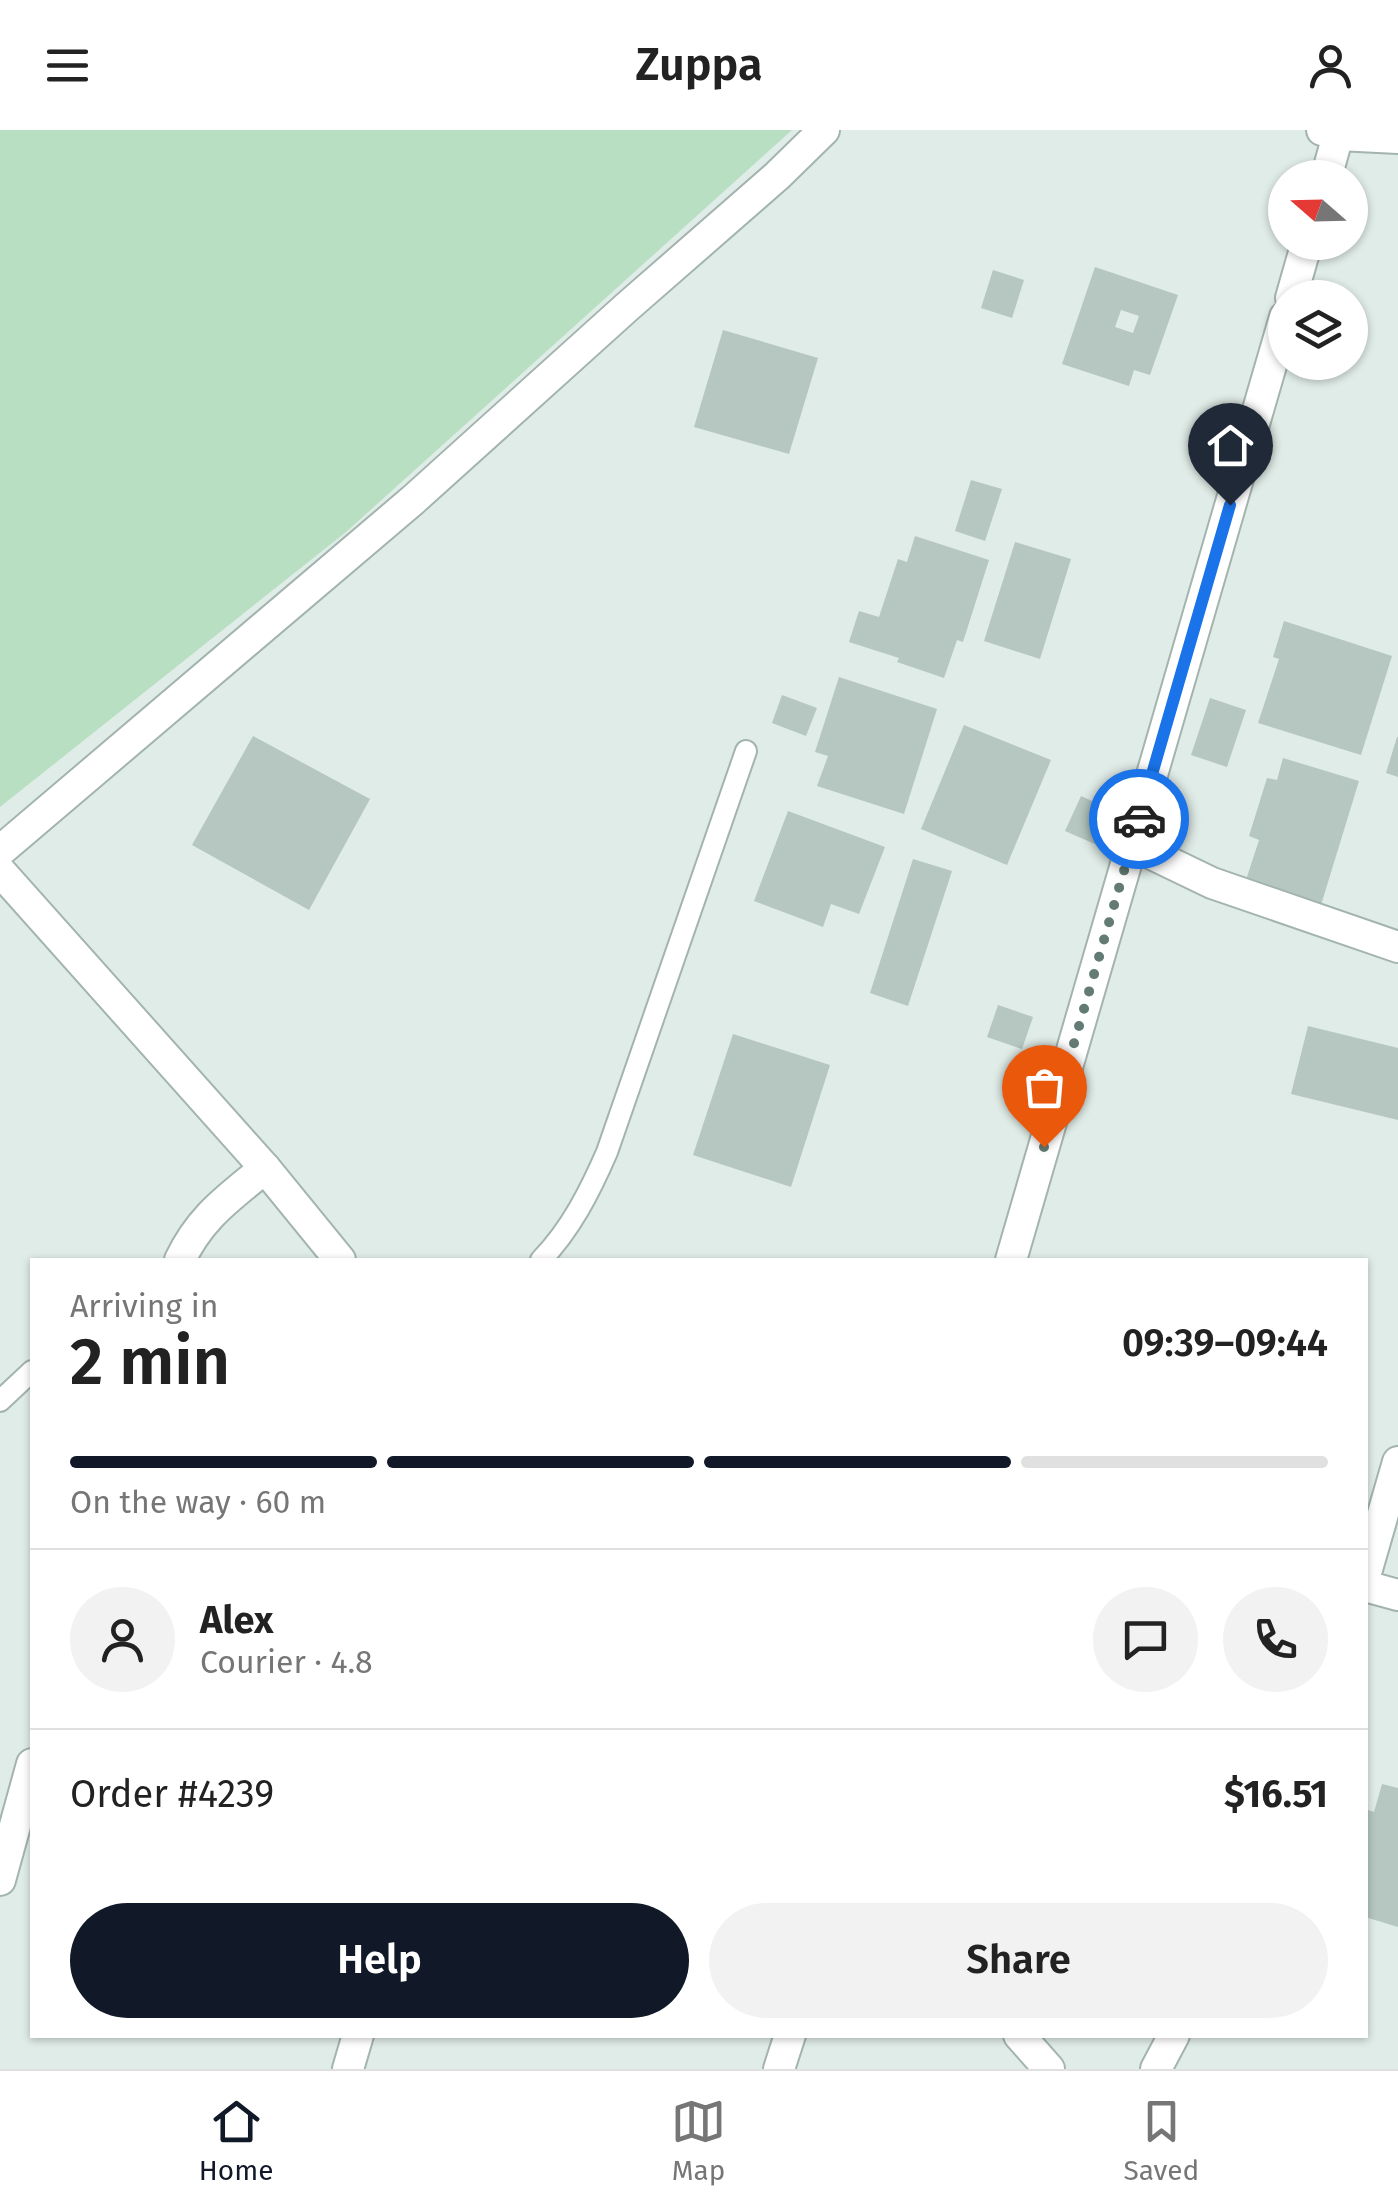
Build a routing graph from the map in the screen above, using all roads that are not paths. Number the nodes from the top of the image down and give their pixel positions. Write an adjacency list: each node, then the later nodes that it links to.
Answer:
1 (824, 130): 8 (street)
2 (1330, 132): 3 (street); 4 (street)
3 (1398, 138)
4 (1328, 160)
5 (1268, 375): 7 (street)
6 (746, 752): 14 (lane)
7 (1131, 844): 10 (street); 15 (street)
8 (0, 851)
9 (0, 871): 11 (street)
10 (1398, 947)
11 (265, 1168): 12 (street); 13 (street)
12 (181, 1258)
13 (338, 1258)
14 (544, 1258)
15 (1011, 1258)
16 (30, 1373): 17 (lane)
17 (0, 1401)
18 (1398, 1462): 19 (street)
19 (1368, 1566)
20 (1368, 1587): 21 (street)
21 (1398, 1595)
22 (30, 1771): 23 (street)
23 (0, 1880)
24 (357, 2038): 28 (street)
25 (789, 2038): 29 (street)
26 (1022, 2038): 30 (street)
27 (1172, 2038): 31 (street)
28 (348, 2069)
29 (779, 2069)
30 (1049, 2069)
31 (1156, 2069)

